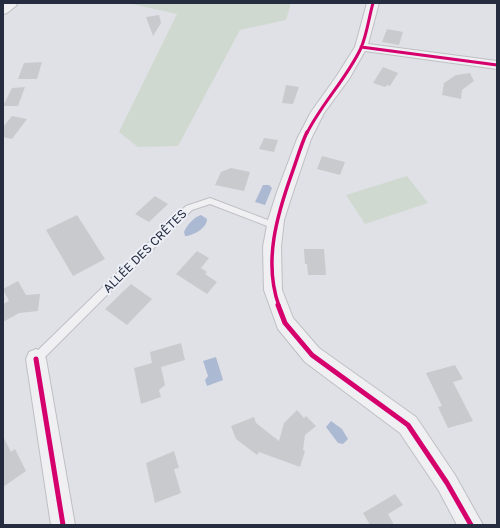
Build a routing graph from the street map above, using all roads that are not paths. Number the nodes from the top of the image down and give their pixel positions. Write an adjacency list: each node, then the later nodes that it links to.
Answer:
1 (373, 3): 2 (street)
2 (361, 46): 3 (street); 4 (street)
3 (497, 65)
4 (275, 226): 5 (lane, ALLÉE DES CRÊTES); 7 (street)
5 (36, 359): 6 (street)
6 (63, 525)
7 (471, 525)

